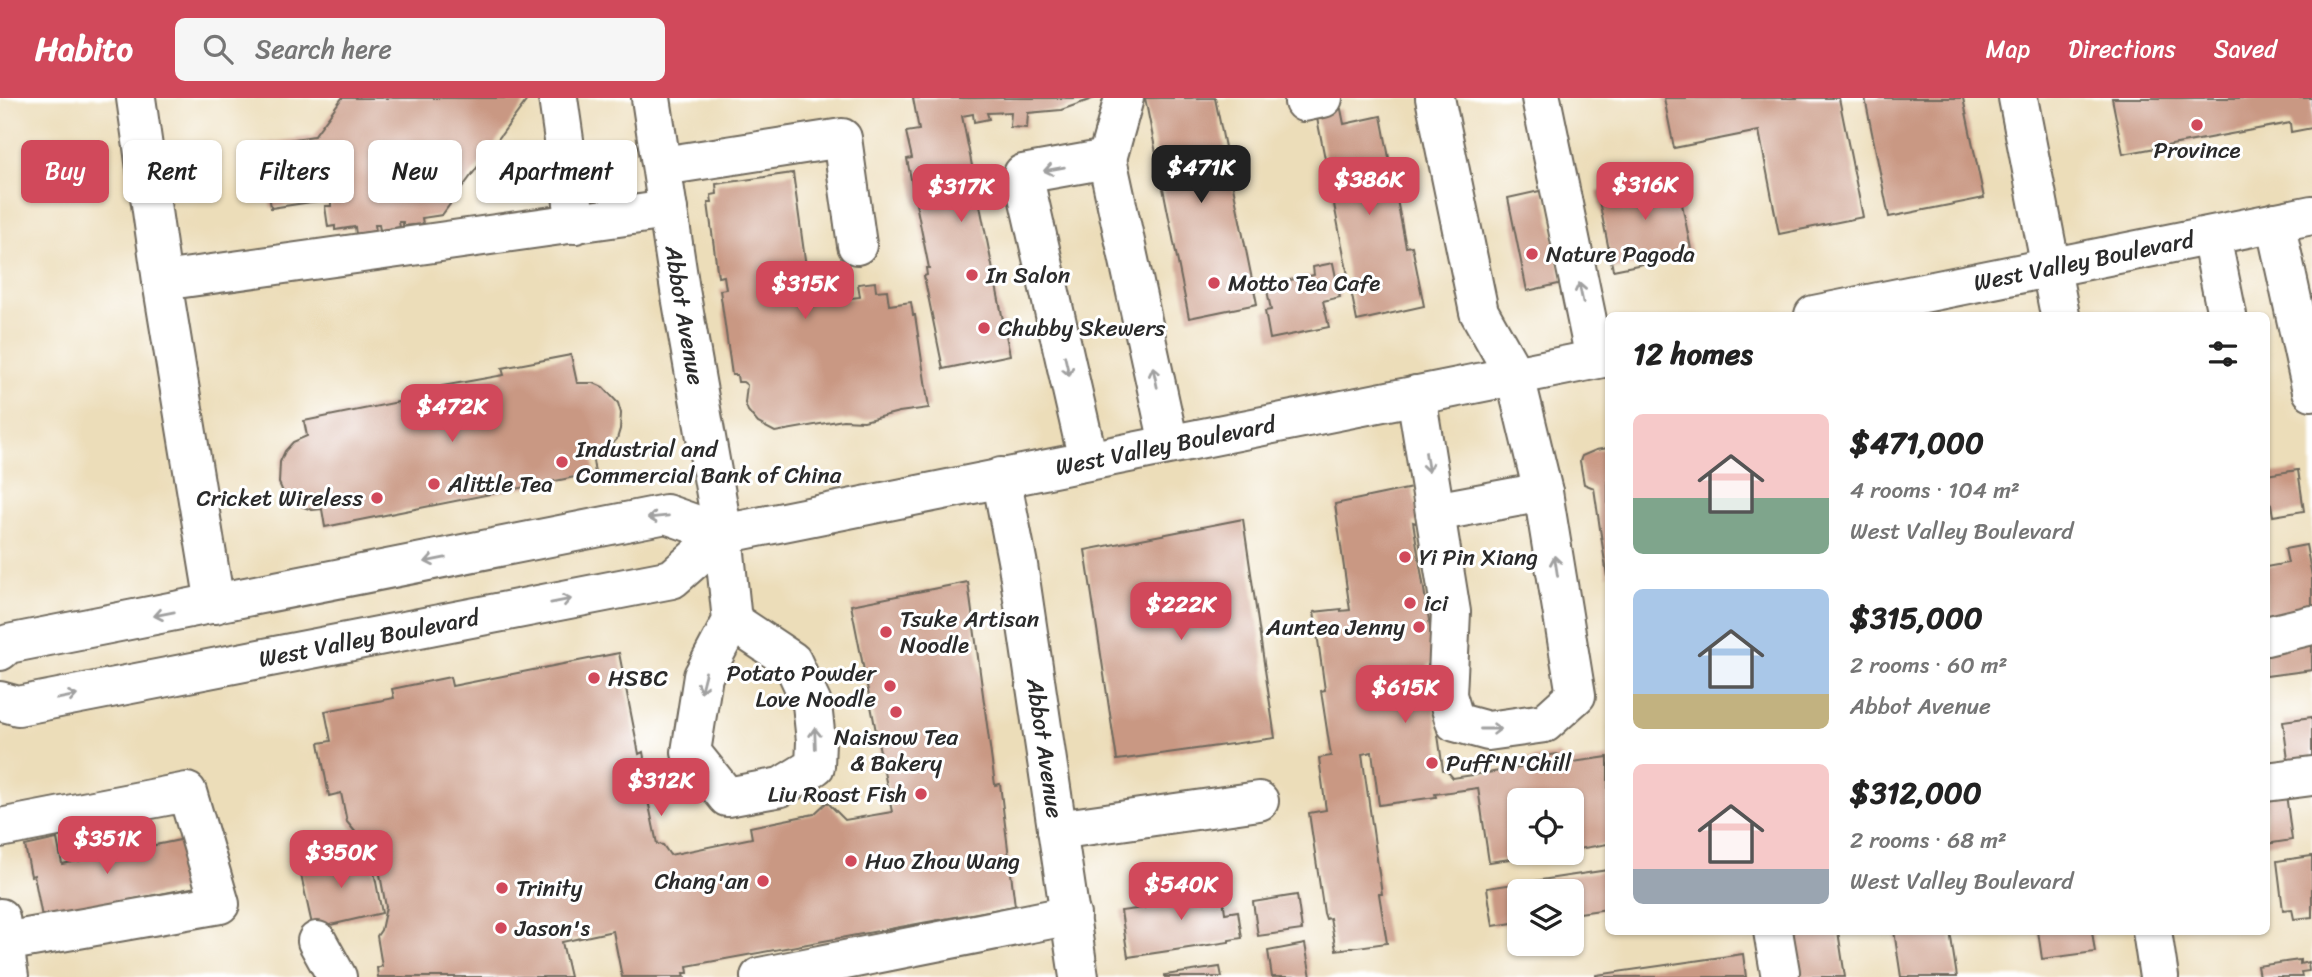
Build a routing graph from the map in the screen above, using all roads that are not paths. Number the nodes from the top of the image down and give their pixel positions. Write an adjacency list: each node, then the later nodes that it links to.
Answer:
1 (136, 98): 16 (main road)
2 (558, 98): 12 (main road)
3 (651, 98): 9 (main road, Abbot Avenue)
4 (1124, 98): 8 (main road)
5 (1435, 98): 21 (main road)
6 (1541, 98): 20 (main road, one-way to 6)
7 (2018, 98): 15 (main road)
8 (1107, 159): 24 (main road, one-way to 8); 25 (main road, one-way to 25)
9 (663, 166): 10 (main road, Abbot Avenue); 14 (main road)
10 (668, 209): 12 (main road); 29 (main road, Abbot Avenue)
11 (2294, 218): 13 (main road, West Valley Boulevard); 22 (main road)
12 (576, 224): 16 (main road)
13 (2211, 236): 15 (main road, West Valley Boulevard); 19 (main road)
14 (857, 245)
15 (2051, 267): 17 (main road, West Valley Boulevard); 18 (main road)
16 (162, 281): 30 (main road)
17 (1829, 312)
18 (2059, 312)
19 (2226, 312)
20 (1601, 358): 21 (main road, West Valley Boulevard)
21 (1515, 376): 23 (main road, West Valley Boulevard); 27 (main road)
22 (2312, 391)
23 (1416, 395): 24 (main road, West Valley Boulevard); 28 (main road, one-way to 28)
24 (1170, 444): 25 (main road, West Valley Boulevard)
25 (1088, 460): 26 (main road, West Valley Boulevard)
26 (1001, 477): 29 (main road, West Valley Boulevard); 40 (main road, Abbot Avenue)
27 (1543, 492): 28 (main road); 28 (main road, one-way to 27)
28 (1435, 512)
29 (723, 534): 30 (main road, one-way to 30); 31 (main road, Abbot Avenue); 35 (main road, West Valley Boulevard, one-way to 29)
30 (215, 604): 34 (main road, one-way to 34)
31 (732, 621)
32 (2312, 625): 33 (main road)
33 (2270, 635)
34 (0, 651)
35 (0, 701)
36 (2312, 776): 37 (main road)
37 (2270, 781)
38 (1259, 801): 40 (main road)
39 (0, 828): 45 (main road)
40 (1057, 830): 41 (main road, Abbot Avenue)
41 (1071, 915): 48 (main road); 49 (main road, Abbot Avenue)
42 (1774, 935): 46 (main road)
43 (2153, 935): 50 (main road)
44 (317, 941): 47 (main road)
45 (4, 946)
46 (1780, 972)
47 (337, 977)
48 (760, 977)
49 (1079, 977)
50 (2159, 977)

